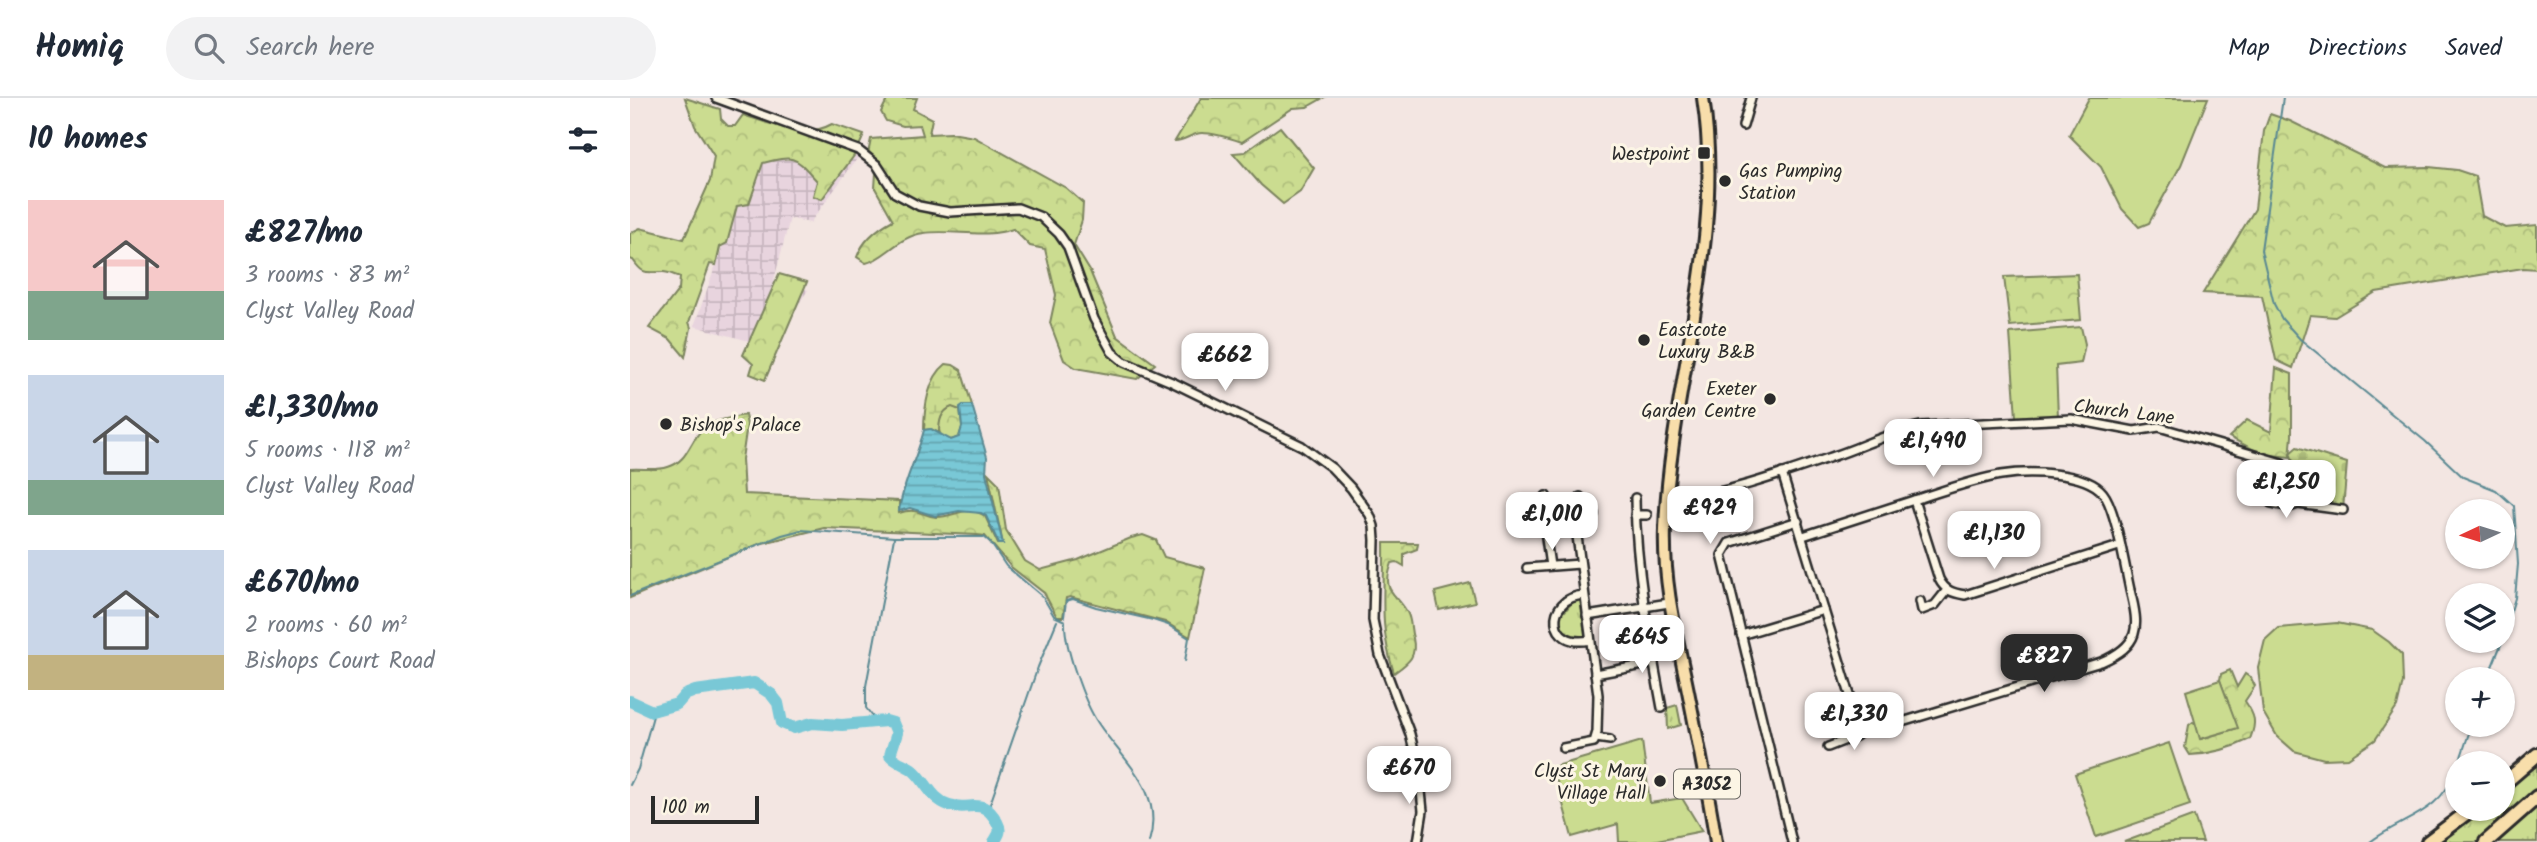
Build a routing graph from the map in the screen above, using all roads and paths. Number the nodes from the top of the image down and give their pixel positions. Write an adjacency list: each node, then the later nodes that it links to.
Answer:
1 (716, 98): 45 (street)
2 (1703, 98): 10 (main road, A3052)
3 (1751, 98): 4 (street)
4 (1743, 127)
5 (1782, 474): 10 (street, Church Lane); 12 (street, Church Lane); 18 (street)
6 (1546, 496): 22 (street)
7 (1580, 497): 14 (street)
8 (1635, 498): 17 (street)
9 (1914, 500): 19 (street); 20 (street); 24 (street)
10 (1668, 502): 27 (main road, A3052)
11 (2271, 503): 12 (street)
12 (2298, 504): 13 (street)
13 (2343, 510)
14 (1579, 513): 15 (street); 21 (street)
15 (1594, 513)
16 (1647, 515): 17 (street)
17 (1635, 516): 28 (street)
18 (1798, 521): 19 (street); 31 (street)
19 (1803, 536): 29 (street)
20 (2119, 546): 24 (street); 36 (street)
21 (1580, 564): 22 (street); 25 (street)
22 (1550, 566): 23 (street)
23 (1527, 568)
24 (1947, 590): 26 (street)
25 (1584, 595): 30 (street); 32 (street)
26 (1920, 601)
27 (1669, 603): 28 (street); 46 (main road, A3052)
28 (1645, 606): 30 (street); 33 (street)
29 (1824, 610): 31 (street); 36 (street)
30 (1587, 615): 32 (street)
31 (1741, 635): 47 (street)
32 (1590, 640): 34 (street)
33 (1654, 663): 34 (street); 35 (street)
34 (1595, 674): 37 (street)
35 (1662, 708)
36 (1864, 729): 39 (street)
37 (1596, 738): 38 (street); 40 (street)
38 (1611, 740)
39 (1828, 747)
40 (1563, 748)
41 (2537, 755): 42 (highway)
42 (2515, 774)
43 (2537, 797): 49 (highway)
44 (2456, 821): 48 (highway)
45 (1418, 842)
46 (1716, 842)
47 (1792, 842)
48 (2428, 842)
49 (2486, 842)

